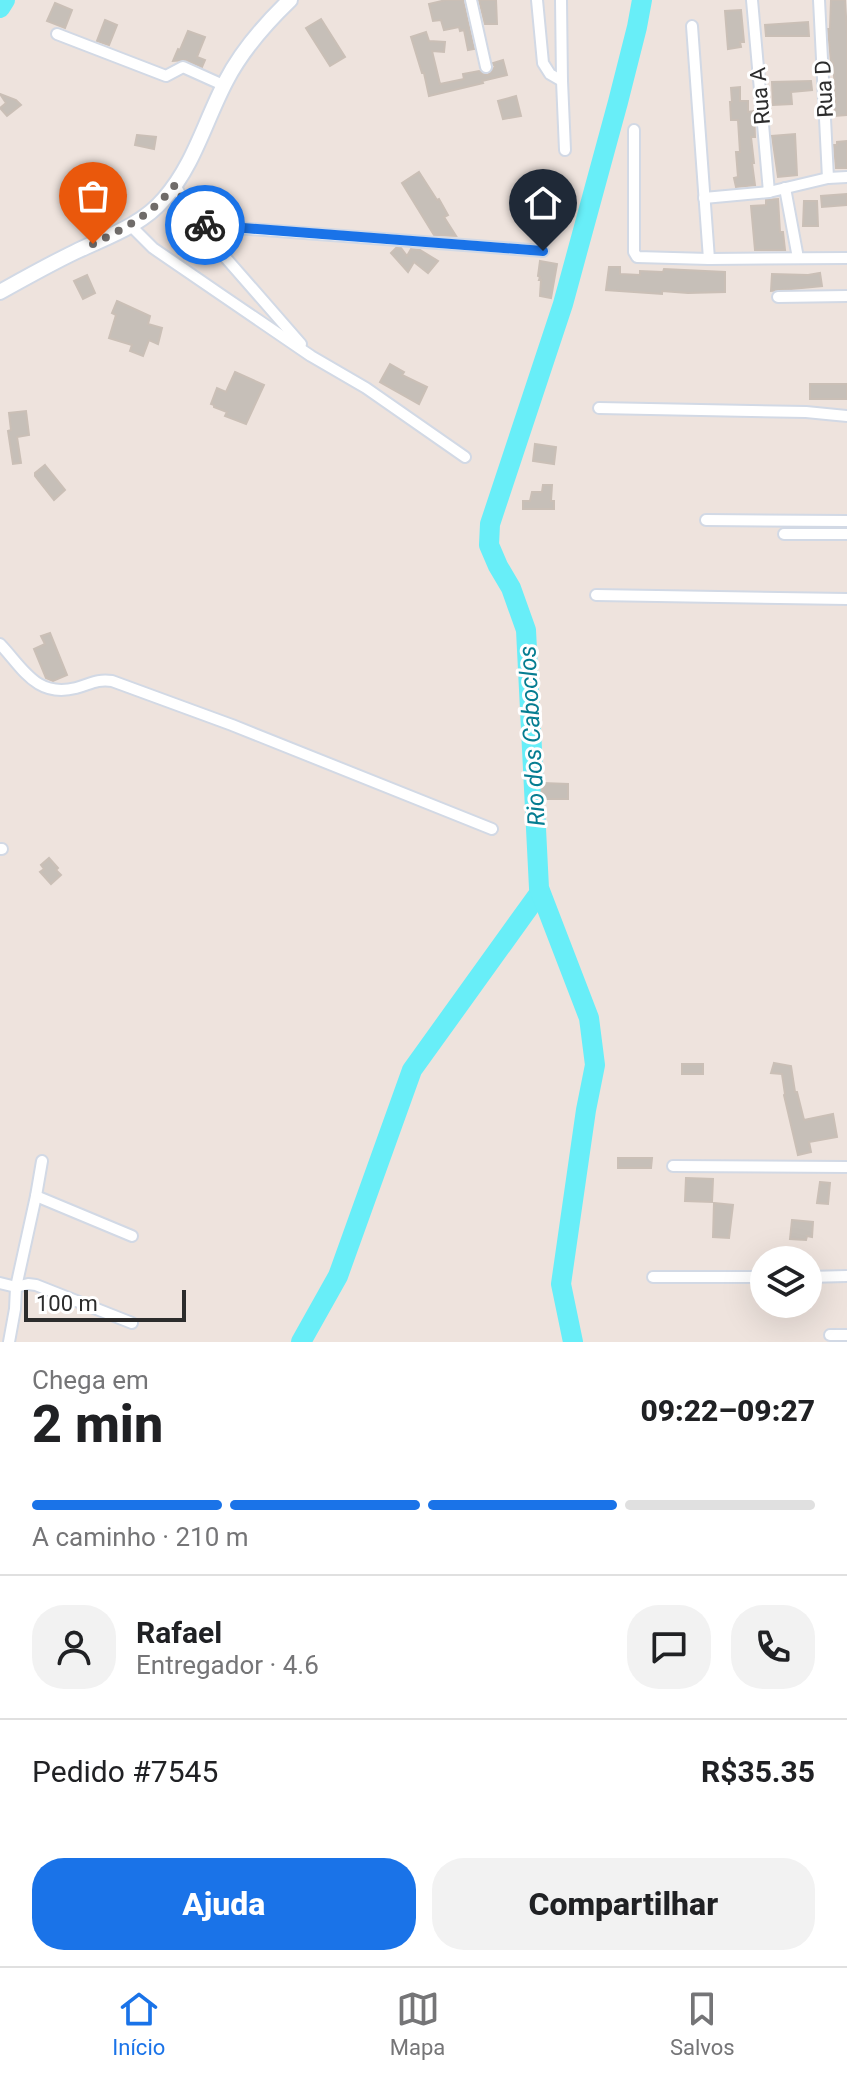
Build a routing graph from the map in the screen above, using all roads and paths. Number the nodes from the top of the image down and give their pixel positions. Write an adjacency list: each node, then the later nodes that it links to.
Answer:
1 (290, 0): 11 (street)
2 (471, 0): 9 (street)
3 (537, 0): 10 (street)
4 (561, 0): 10 (street)
5 (752, 0): 18 (street, Rua A)
6 (819, 0): 15 (street, Rua D)
7 (692, 26): 19 (street)
8 (57, 34): 11 (street)
9 (486, 67)
10 (562, 81): 13 (street)
11 (223, 85): 16 (street)
12 (634, 130): 25 (street)
13 (565, 150)
14 (847, 177): 15 (street)
15 (828, 178): 17 (street)
16 (175, 185): 20 (street); 21 (street)
17 (785, 188): 18 (street); 23 (street)
18 (769, 192): 19 (street)
19 (704, 198): 25 (street)
20 (197, 225): 22 (street); 29 (street)
21 (131, 226): 26 (street); 29 (street)
22 (543, 251)
23 (798, 258): 24 (street); 25 (street)
24 (847, 258)
25 (709, 259)
26 (0, 292)
27 (847, 296): 28 (street)
28 (778, 297)
29 (311, 356): 32 (street)
30 (599, 408): 31 (street)
31 (847, 416)
32 (465, 457)
33 (706, 520): 34 (street)
34 (847, 521)
35 (784, 534): 36 (street)
36 (847, 534)
37 (596, 595): 38 (street)
38 (847, 599)
39 (0, 644): 40 (street)
40 (492, 829)
41 (42, 1161): 44 (street)
42 (673, 1166): 43 (street)
43 (847, 1167)
44 (36, 1196): 45 (street); 51 (street)
45 (132, 1236)
46 (847, 1276): 49 (street)
47 (653, 1277): 48 (street)
48 (750, 1277)
49 (822, 1277)
50 (0, 1283): 51 (street)
51 (16, 1287): 52 (street); 55 (street)
52 (132, 1323)
53 (830, 1335): 54 (street)
54 (847, 1335)
55 (9, 1342)

